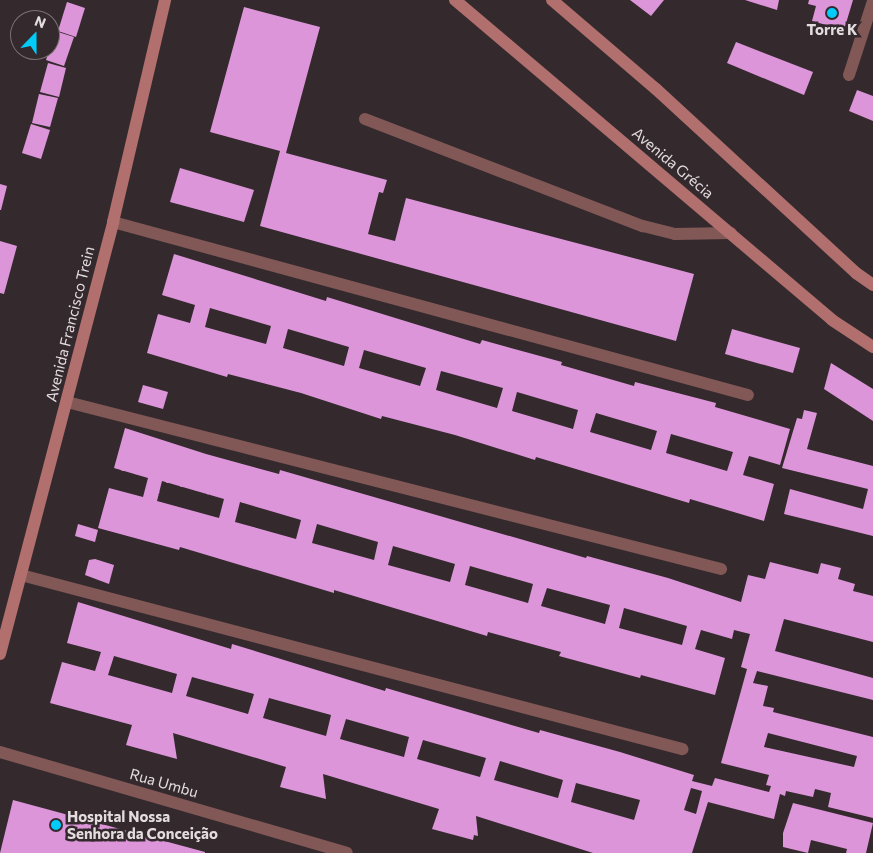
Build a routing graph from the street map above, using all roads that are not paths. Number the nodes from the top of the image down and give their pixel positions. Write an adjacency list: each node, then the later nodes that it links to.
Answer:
1 (165, 0): 7 (street, Avenida Francisco Trein)
2 (455, 0): 8 (street, Avenida Grécia)
3 (552, 0): 9 (street)
4 (873, 1): 5 (street)
5 (849, 75)
6 (365, 119): 8 (street)
7 (112, 222): 11 (street); 12 (street, Avenida Francisco Trein)
8 (731, 233): 10 (street, Avenida Grécia)
9 (873, 285)
10 (873, 347)
11 (748, 395)
12 (67, 402): 13 (street); 14 (street, Avenida Francisco Trein)
13 (721, 569)
14 (21, 575): 15 (street, Avenida Francisco Trein); 16 (street)
15 (0, 654)
16 (682, 749)
17 (0, 752): 18 (street, Rua Umbu)
18 (347, 853)

